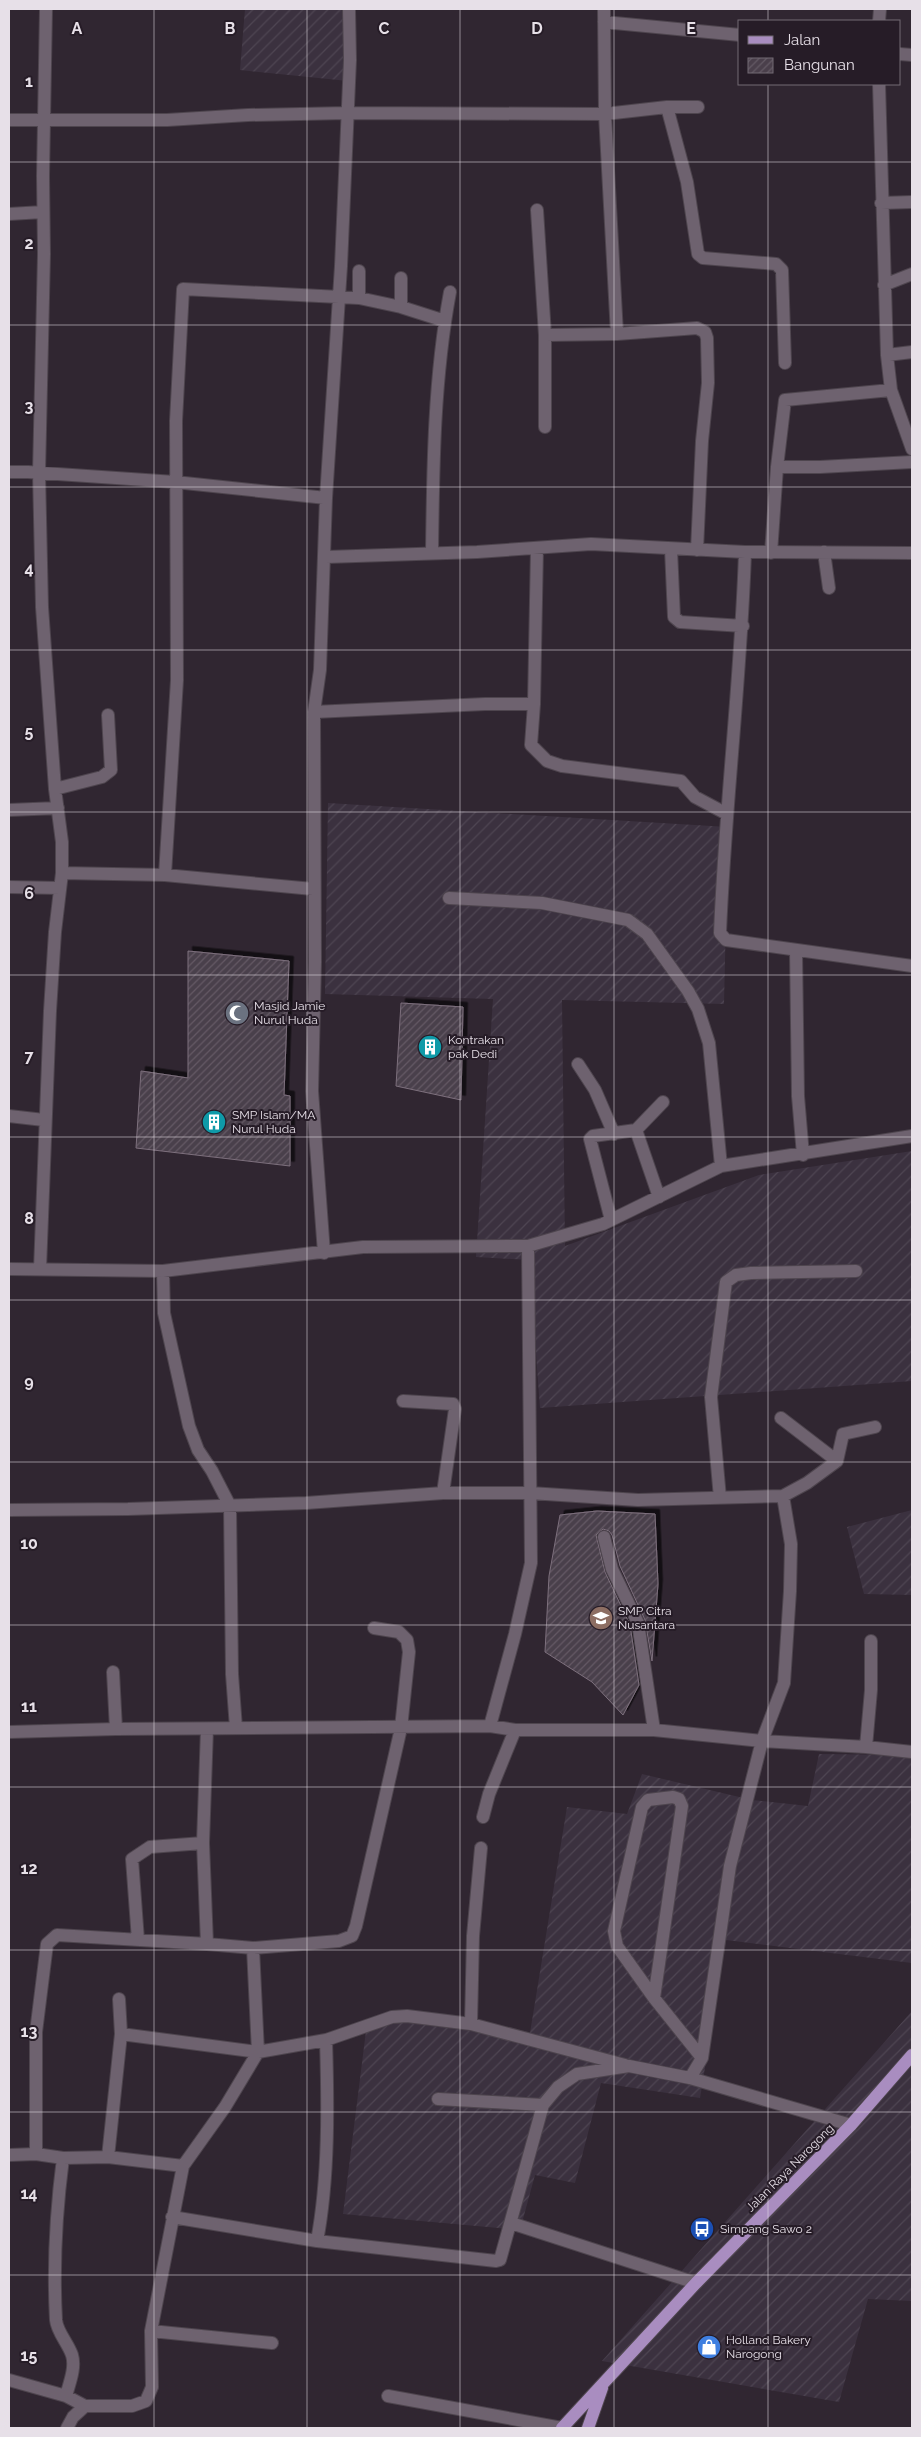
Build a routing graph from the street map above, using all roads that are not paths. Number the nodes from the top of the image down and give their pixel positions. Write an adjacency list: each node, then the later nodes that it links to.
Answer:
1 (46, 9): 12 (street)
2 (349, 9): 9 (street)
3 (604, 9): 4 (street)
4 (604, 22): 5 (street); 10 (street)
5 (738, 35)
6 (879, 85): 14 (street)
7 (698, 106): 8 (street)
8 (667, 107): 10 (street); 31 (street)
9 (347, 113): 10 (street); 12 (street); 23 (street)
10 (605, 114): 27 (street)
11 (9, 120): 12 (street)
12 (44, 121): 16 (street)
13 (912, 202): 14 (street)
14 (881, 203): 21 (street)
15 (537, 210): 28 (street)
16 (43, 212): 17 (street); 38 (street)
17 (9, 214)
18 (358, 271): 24 (street)
19 (912, 274): 21 (street)
20 (402, 278): 25 (street)
21 (884, 285): 30 (street)
22 (450, 292): 26 (street)
23 (339, 297): 24 (street); 39 (street); 40 (street)
24 (359, 298): 25 (street)
25 (401, 306): 26 (street)
26 (445, 321): 46 (street)
27 (617, 334): 28 (street); 43 (street)
28 (545, 335): 33 (street)
29 (912, 352): 30 (street)
30 (887, 355): 32 (street)
31 (786, 363)
32 (892, 390): 34 (street); 36 (street)
33 (545, 427)
34 (912, 450)
35 (912, 462): 36 (street)
36 (777, 467): 47 (street)
37 (9, 472): 38 (street)
38 (39, 473): 39 (street); 55 (street)
39 (175, 482): 40 (street); 60 (street)
40 (326, 498): 49 (street)
41 (537, 548): 42 (street); 46 (street); 52 (street)
42 (672, 549): 43 (street); 51 (street)
43 (697, 550): 44 (street)
44 (745, 552): 47 (street); 51 (street)
45 (824, 552): 47 (street); 48 (street); 50 (street)
46 (432, 553): 49 (street)
47 (771, 553)
48 (912, 553)
49 (326, 557): 53 (street)
50 (829, 588)
51 (743, 626): 58 (street)
52 (534, 704): 53 (street); 58 (street)
53 (314, 712): 63 (street)
54 (108, 714): 55 (street)
55 (55, 788): 56 (street)
56 (58, 808): 57 (street); 59 (street)
57 (9, 810)
58 (727, 814): 65 (street)
59 (62, 873): 60 (street); 62 (street)
60 (166, 875): 63 (street)
61 (9, 887): 62 (street)
62 (60, 888): 70 (street)
63 (313, 889): 79 (street)
64 (450, 898): 75 (street)
65 (796, 951): 66 (street); 74 (street)
66 (912, 966)
67 (578, 1064): 72 (street)
68 (663, 1102): 71 (street)
69 (9, 1116): 70 (street)
70 (44, 1120): 81 (street)
71 (636, 1130): 72 (street); 76 (street)
72 (614, 1134): 77 (street)
73 (912, 1136): 74 (street)
74 (803, 1155): 75 (street)
75 (721, 1166): 76 (street)
76 (659, 1197): 77 (street)
77 (611, 1220): 78 (street)
78 (528, 1246): 79 (street); 89 (street)
79 (324, 1253): 82 (street)
80 (9, 1269): 81 (street)
81 (40, 1269): 82 (street)
82 (163, 1271): 92 (street)
83 (856, 1271): 91 (street)
84 (403, 1401): 88 (street)
85 (781, 1418): 87 (street)
86 (875, 1427): 87 (street)
87 (836, 1461): 90 (street)
88 (443, 1493): 89 (street); 92 (street)
89 (530, 1493): 91 (street); 98 (street)
90 (783, 1496): 91 (street); 106 (street)
91 (720, 1498)
92 (230, 1506): 93 (street); 100 (street)
93 (9, 1510)
94 (604, 1536): 104 (street)
95 (374, 1628): 101 (street)
96 (871, 1641): 107 (street)
97 (113, 1672): 99 (street)
98 (490, 1726): 101 (street); 103 (street)
99 (116, 1728): 102 (street); 105 (street)
100 (236, 1728): 101 (street); 102 (street)
101 (400, 1728): 114 (street)
102 (207, 1729): 110 (street)
103 (515, 1730): 104 (street); 109 (street)
104 (654, 1730): 106 (street)
105 (9, 1732)
106 (762, 1740): 107 (street); 122 (street)
107 (866, 1747): 108 (street)
108 (912, 1752)
109 (483, 1817)
110 (203, 1843): 112 (street); 113 (street)
111 (481, 1848): 117 (street)
112 (138, 1940): 113 (street); 129 (street)
113 (207, 1944): 114 (street)
114 (253, 1948): 120 (street)
115 (654, 1998): 115 (street); 122 (street)
116 (119, 1999): 118 (street)
117 (471, 2024): 119 (street); 123 (street)
118 (121, 2034): 120 (street); 130 (street)
119 (326, 2040): 120 (street); 135 (street)
120 (258, 2052): 132 (street)
121 (912, 2055): 127 (main road, Jalan Raya Narogong)
122 (702, 2058): 124 (street)
123 (629, 2066): 124 (street); 126 (street)
124 (690, 2078): 127 (street)
125 (438, 2099): 126 (street)
126 (543, 2105): 134 (street)
127 (851, 2125): 136 (main road, Jalan Raya Narogong)
128 (9, 2154): 129 (street)
129 (36, 2154): 131 (street)
130 (108, 2157): 131 (street); 132 (street)
131 (63, 2158): 141 (street)
132 (183, 2166): 133 (street)
133 (172, 2217): 135 (street); 137 (street)
134 (511, 2224): 135 (street); 136 (street)
135 (318, 2240)
136 (696, 2283): 140 (main road, Jalan Raya Narogong)
137 (151, 2331): 138 (street); 143 (street)
138 (272, 2342)
139 (9, 2380): 141 (street)
140 (604, 2384): 145 (main road, Jalan Raya Narogong); 146 (main road)
141 (66, 2396): 143 (street)
142 (388, 2396): 145 (street)
143 (85, 2406): 144 (street)
144 (67, 2428)
145 (562, 2428)
146 (588, 2428)

